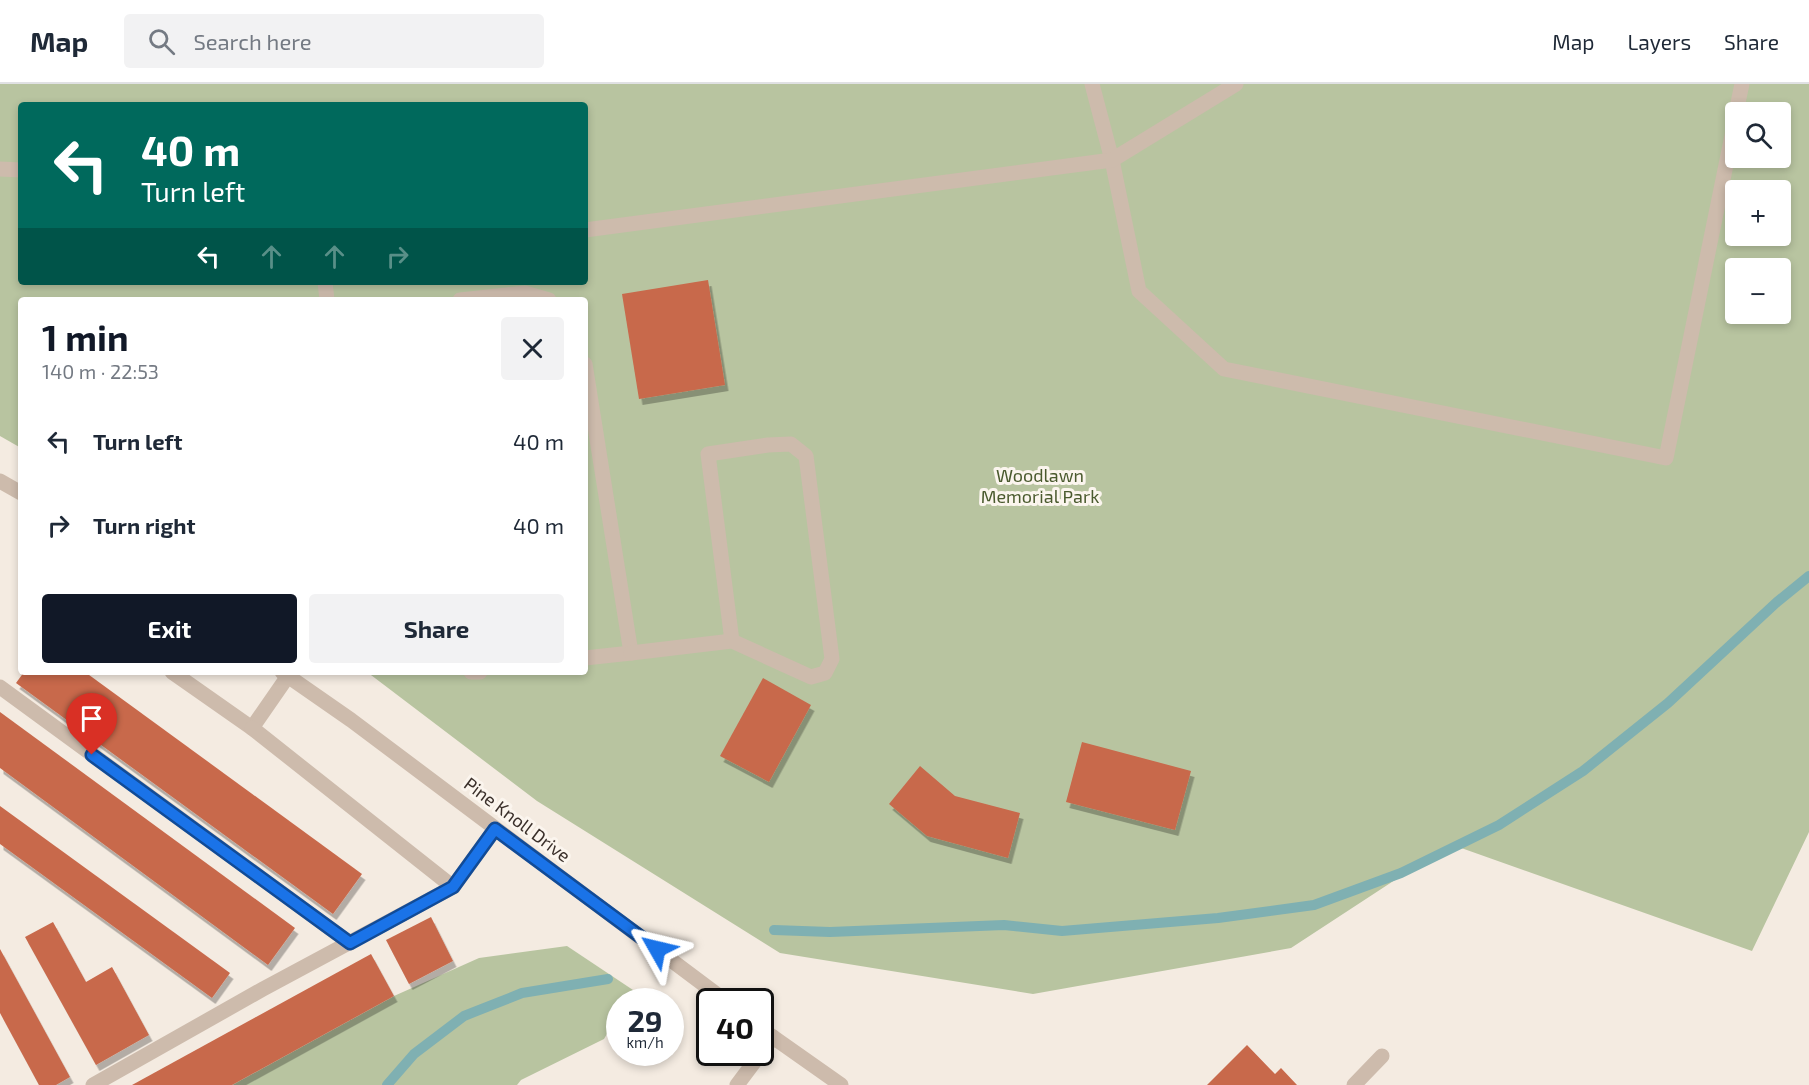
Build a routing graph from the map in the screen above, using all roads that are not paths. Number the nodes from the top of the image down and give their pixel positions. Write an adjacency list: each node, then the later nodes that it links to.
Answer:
1 (1092, 84): 5 (street)
2 (1236, 84): 5 (street)
3 (1742, 84): 4 (street)
4 (1738, 102)
5 (1112, 160): 6 (street); 9 (street)
6 (1725, 168)
7 (0, 169): 8 (street)
8 (18, 170)
9 (588, 230)
10 (488, 297): 11 (street)
11 (539, 297)
12 (588, 383): 14 (street)
13 (732, 641): 13 (street); 14 (street)
14 (631, 653): 15 (street)
15 (588, 658)
16 (176, 675): 20 (street)
17 (284, 675): 20 (street)
18 (286, 675): 21 (street, Pine Knoll Drive)
19 (0, 687): 23 (street)
20 (252, 728): 22 (street)
21 (495, 829): 22 (street); 24 (street, Pine Knoll Drive)
22 (453, 887): 23 (street)
23 (350, 943): 28 (street)
24 (708, 988)
25 (774, 1038): 30 (street)
26 (1382, 1056): 31 (street)
27 (751, 1066): 29 (street)
28 (93, 1085)
29 (737, 1085)
30 (841, 1085)
31 (1354, 1085)

